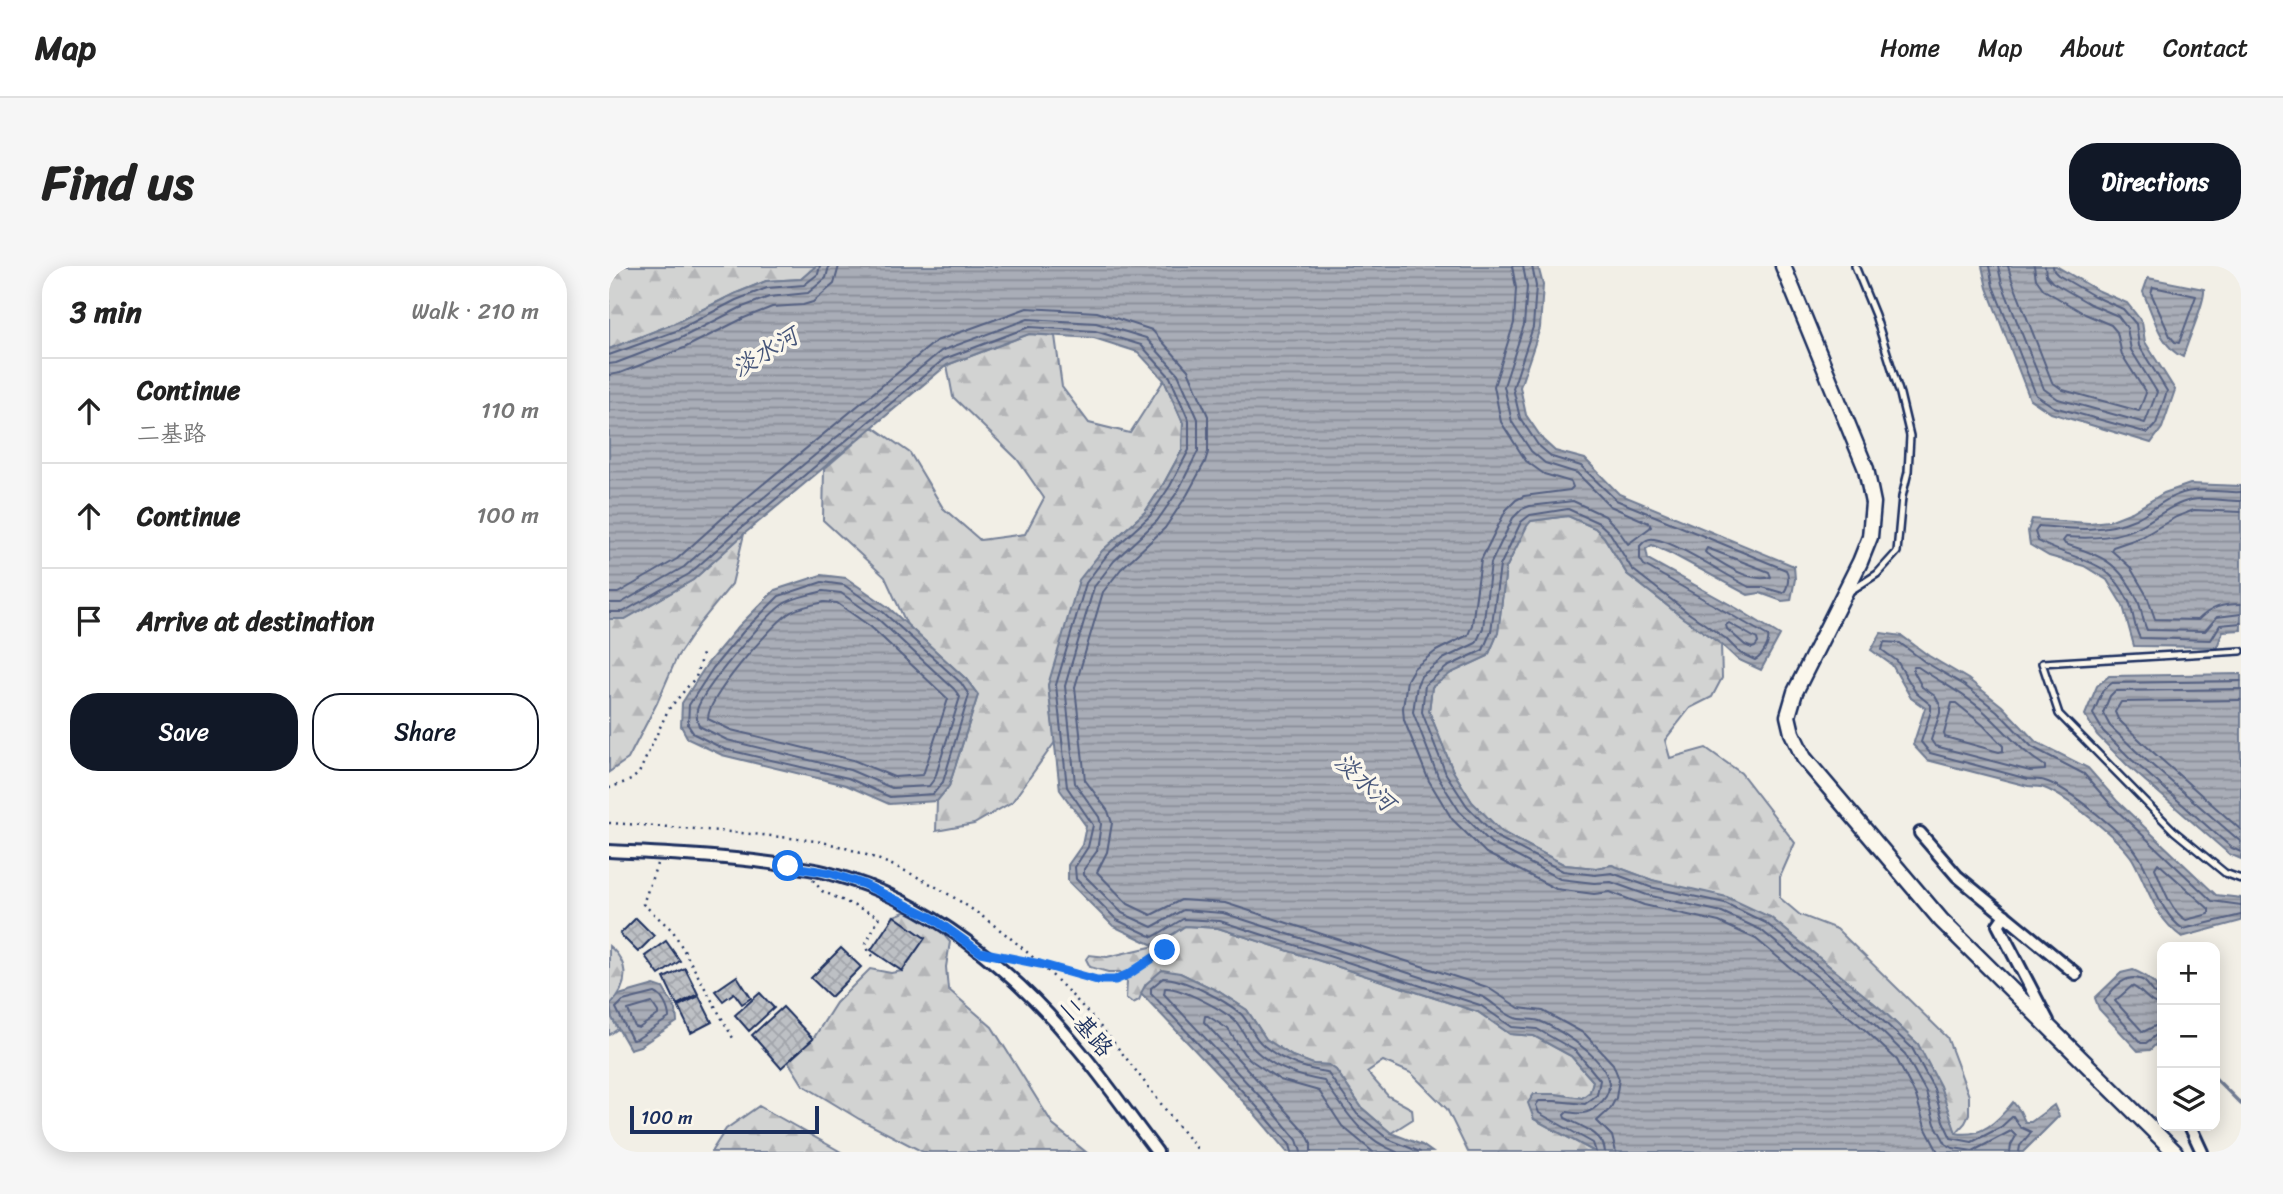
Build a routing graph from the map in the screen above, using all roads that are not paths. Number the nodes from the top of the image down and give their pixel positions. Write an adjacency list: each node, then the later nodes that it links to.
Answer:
1 (1783, 266): 3 (street)
2 (1855, 266): 3 (lane)
3 (1844, 595): 10 (street)
4 (2241, 651): 7 (lane)
5 (1920, 833): 8 (street)
6 (609, 851): 12 (street, 二基路)
7 (2241, 879)
8 (2005, 915): 9 (street); 10 (street)
9 (2076, 974)
10 (2054, 1032): 13 (street)
11 (2192, 1131): 14 (street)
12 (1157, 1152)
13 (2175, 1152)
14 (2202, 1152)

